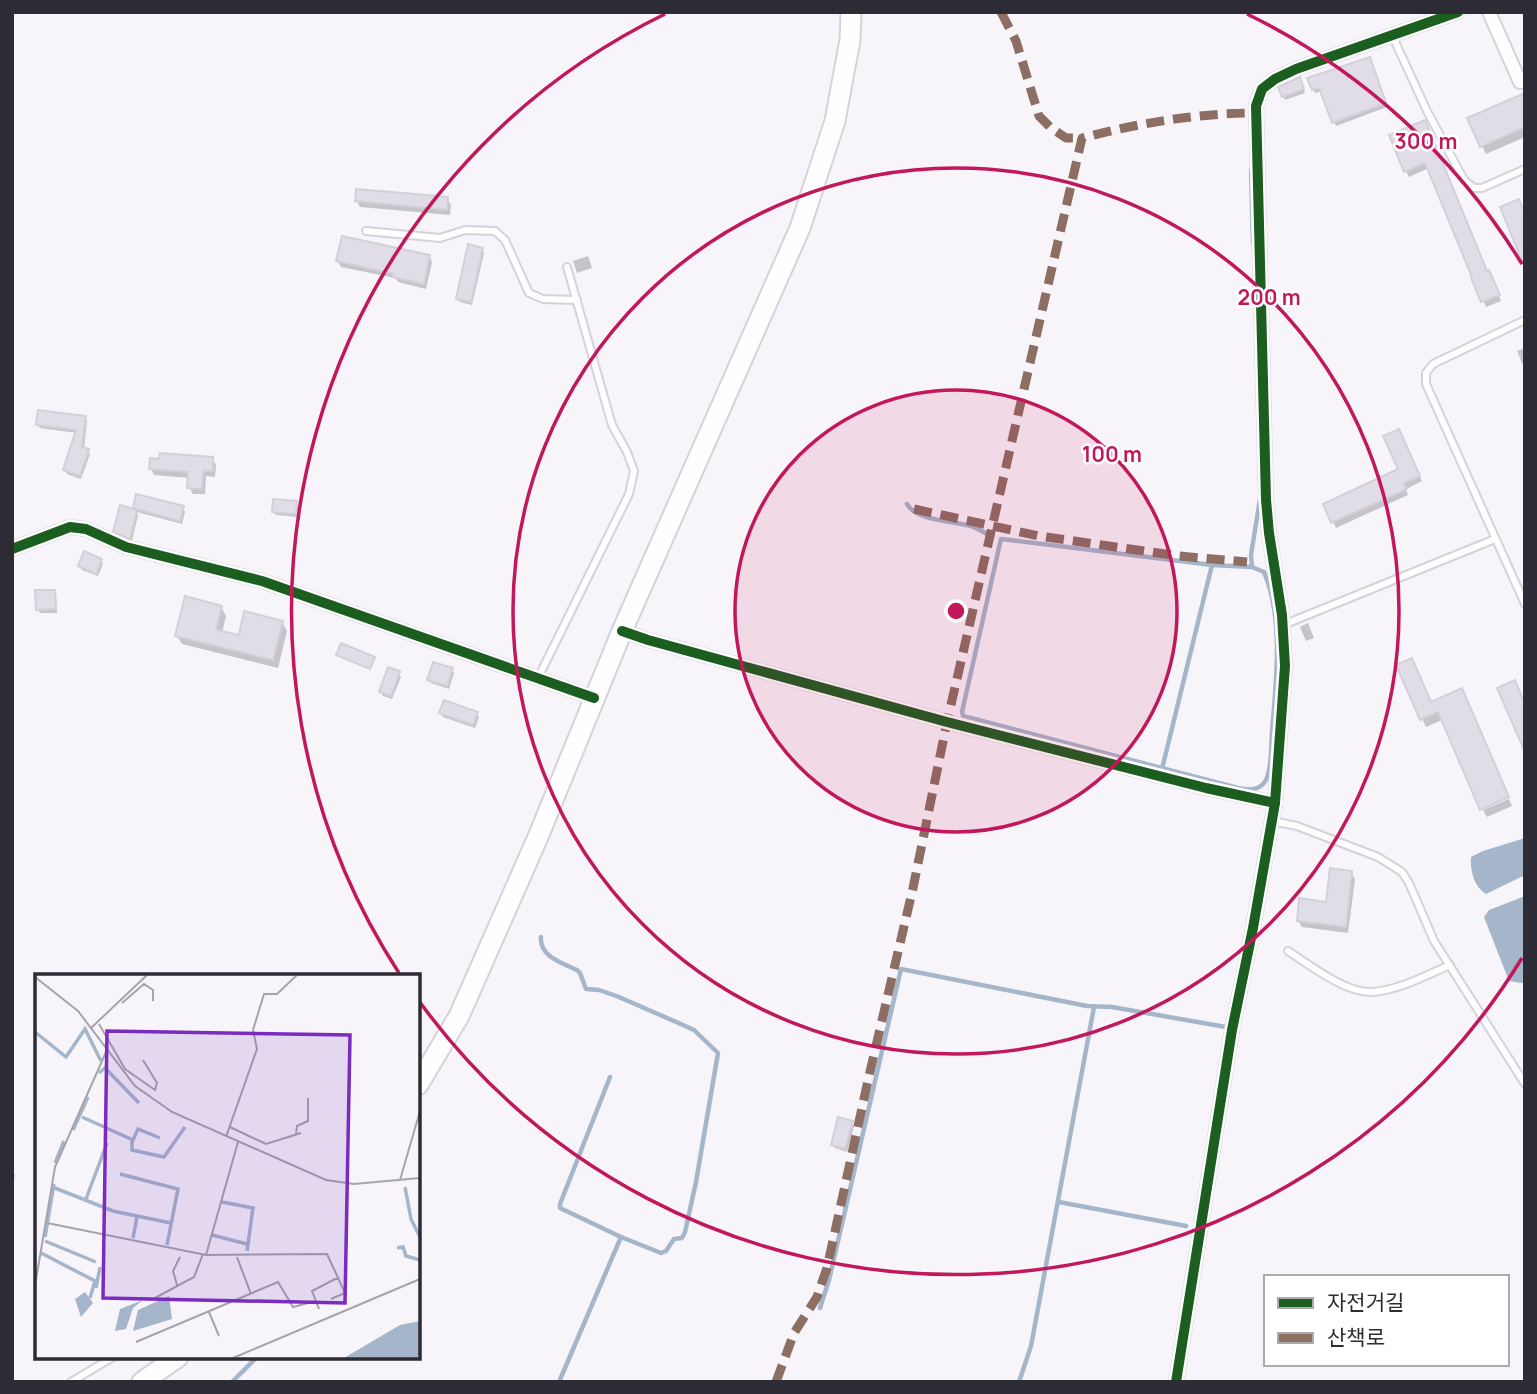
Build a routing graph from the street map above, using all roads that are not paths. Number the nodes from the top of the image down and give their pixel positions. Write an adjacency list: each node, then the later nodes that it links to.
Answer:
1 (851, 12): 15 (main road)
2 (1458, 12): 4 (street)
3 (1489, 12): 5 (street)
4 (1392, 35): 6 (lane); 14 (street)
5 (1520, 82)
6 (1525, 169)
7 (366, 231): 9 (lane)
8 (567, 267): 9 (lane)
9 (577, 300): 16 (lane)
10 (1525, 320): 11 (lane)
11 (1495, 539): 13 (lane); 14 (lane)
12 (12, 549): 16 (street)
13 (1525, 604)
14 (1283, 626): 18 (street)
15 (622, 631): 17 (main road); 18 (street)
16 (538, 678): 17 (street)
17 (594, 698): 22 (main road)
18 (1275, 803): 19 (street)
19 (1272, 821): 21 (lane); 28 (street)
20 (1288, 951): 21 (lane)
21 (1450, 965): 23 (lane)
22 (420, 1082)
23 (1525, 1084)
24 (110, 1359): 26 (lane)
25 (175, 1359): 27 (main road)
26 (71, 1382)
27 (142, 1382)
28 (1176, 1382)

